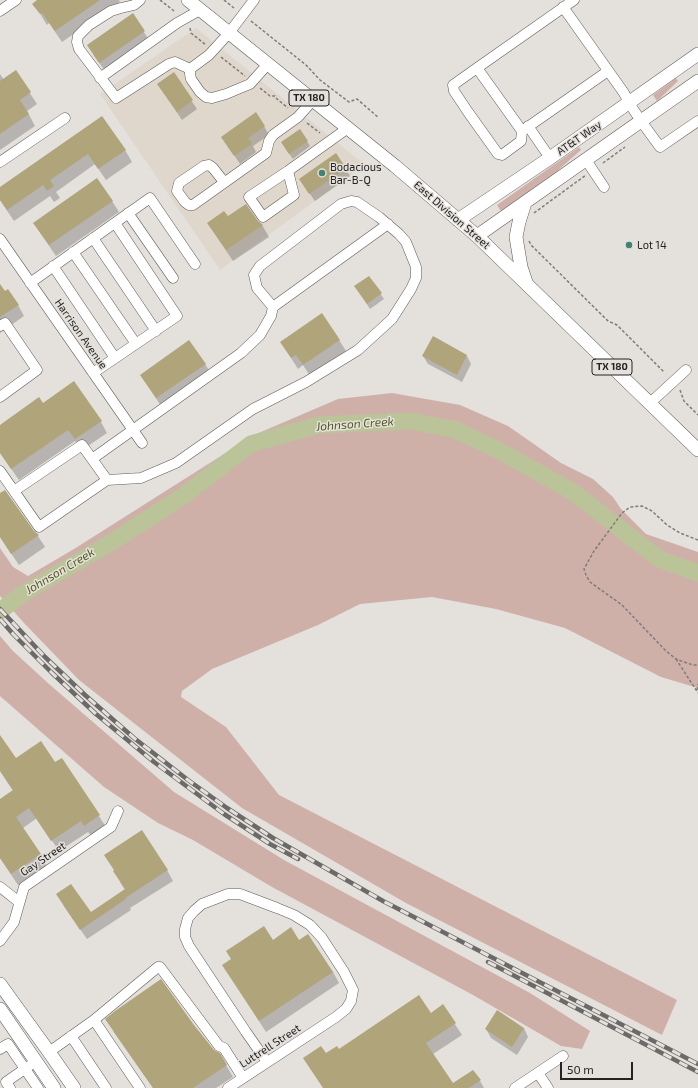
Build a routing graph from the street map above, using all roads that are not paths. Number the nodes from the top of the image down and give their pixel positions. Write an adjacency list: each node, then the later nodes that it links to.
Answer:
1 (16, 0): 8 (street)
2 (140, 0): 15 (street)
3 (188, 0): 7 (main road, East Division Street / TX 180)
4 (254, 0): 9 (street)
5 (574, 0): 6 (street)
6 (563, 7): 12 (street); 14 (street)
7 (200, 10): 9 (main road, East Division Street / TX 180); 15 (street)
8 (0, 11)
9 (229, 33): 11 (main road, East Division Street / TX 180); 13 (street)
10 (698, 54): 18 (main road, AT&T Way)
11 (268, 64): 13 (street); 17 (main road, East Division Street / TX 180)
12 (477, 68): 23 (street); 23 (street)
13 (190, 69): 15 (street)
14 (608, 71): 18 (street); 23 (street)
15 (100, 78)
16 (698, 81): 20 (main road, AT&T Way)
17 (313, 100): 22 (main road, East Division Street / TX 180); 28 (street)
18 (629, 103): 20 (street); 24 (main road, AT&T Way)
19 (65, 118): 26 (street)
20 (641, 121): 21 (street); 25 (main road, AT&T Way)
21 (698, 121)
22 (348, 128): 27 (street); 32 (main road, East Division Street / TX 180)
23 (525, 129): 24 (street)
24 (550, 158): 32 (main road, AT&T Way)
25 (586, 160): 29 (street); 30 (main road, AT&T Way)
26 (0, 162)
27 (288, 171): 27 (street)
28 (224, 182): 28 (street)
29 (604, 186)
30 (525, 203): 35 (main road, AT&T Way); 43 (main road)
31 (128, 213): 33 (street); 39 (street); 41 (street)
32 (458, 220): 35 (main road, East Division Street / TX 180)
33 (115, 223): 36 (street); 46 (street)
34 (388, 224): 44 (street); 44 (street); 58 (street)
35 (477, 236): 43 (main road, East Division Street / TX 180)
36 (93, 238): 38 (street); 46 (street)
37 (0, 239): 42 (street, Harrison Avenue)
38 (73, 252): 40 (street); 47 (street)
39 (194, 264)
40 (53, 266): 42 (street); 48 (street)
41 (173, 278)
42 (30, 282): 50 (street, Harrison Avenue)
43 (527, 284): 52 (main road, East Division Street / TX 180)
44 (273, 308): 53 (street)
45 (0, 326): 51 (street)
46 (156, 331): 47 (street)
47 (136, 344): 48 (street)
48 (115, 358): 50 (street)
49 (686, 370): 52 (street)
50 (93, 373): 53 (street, Harrison Avenue)
51 (0, 397)
52 (650, 403): 55 (main road, East Division Street / TX 180)
53 (133, 430): 54 (street, Harrison Avenue); 56 (street)
54 (142, 443)
55 (698, 450)
56 (92, 459): 58 (street); 59 (street)
57 (0, 471): 59 (street)
58 (107, 480): 59 (street)
59 (14, 491)
60 (118, 811): 62 (street, Gay Street)
61 (0, 887): 62 (street)
62 (19, 902): 63 (street, Gay Street)
63 (0, 941)
64 (0, 984): 69 (main road)
65 (0, 1009): 72 (main road)
66 (94, 1020): 67 (street); 74 (street); 80 (street)
67 (71, 1036): 69 (street); 79 (street)
68 (0, 1049): 72 (street)
69 (49, 1052): 72 (main road); 78 (main road)
70 (563, 1056): 73 (street)
71 (267, 1062): 71 (street, Luttrell Street); 74 (street, Luttrell Street)
72 (30, 1065): 75 (street); 76 (street); 77 (main road)
73 (538, 1073): 82 (street); 83 (street)
74 (244, 1078): 81 (street, Luttrell Street)
75 (5, 1085)
76 (38, 1088)
77 (54, 1088)
78 (74, 1088)
79 (106, 1088)
80 (140, 1088)
81 (228, 1088)
82 (515, 1088)
83 (548, 1088)

